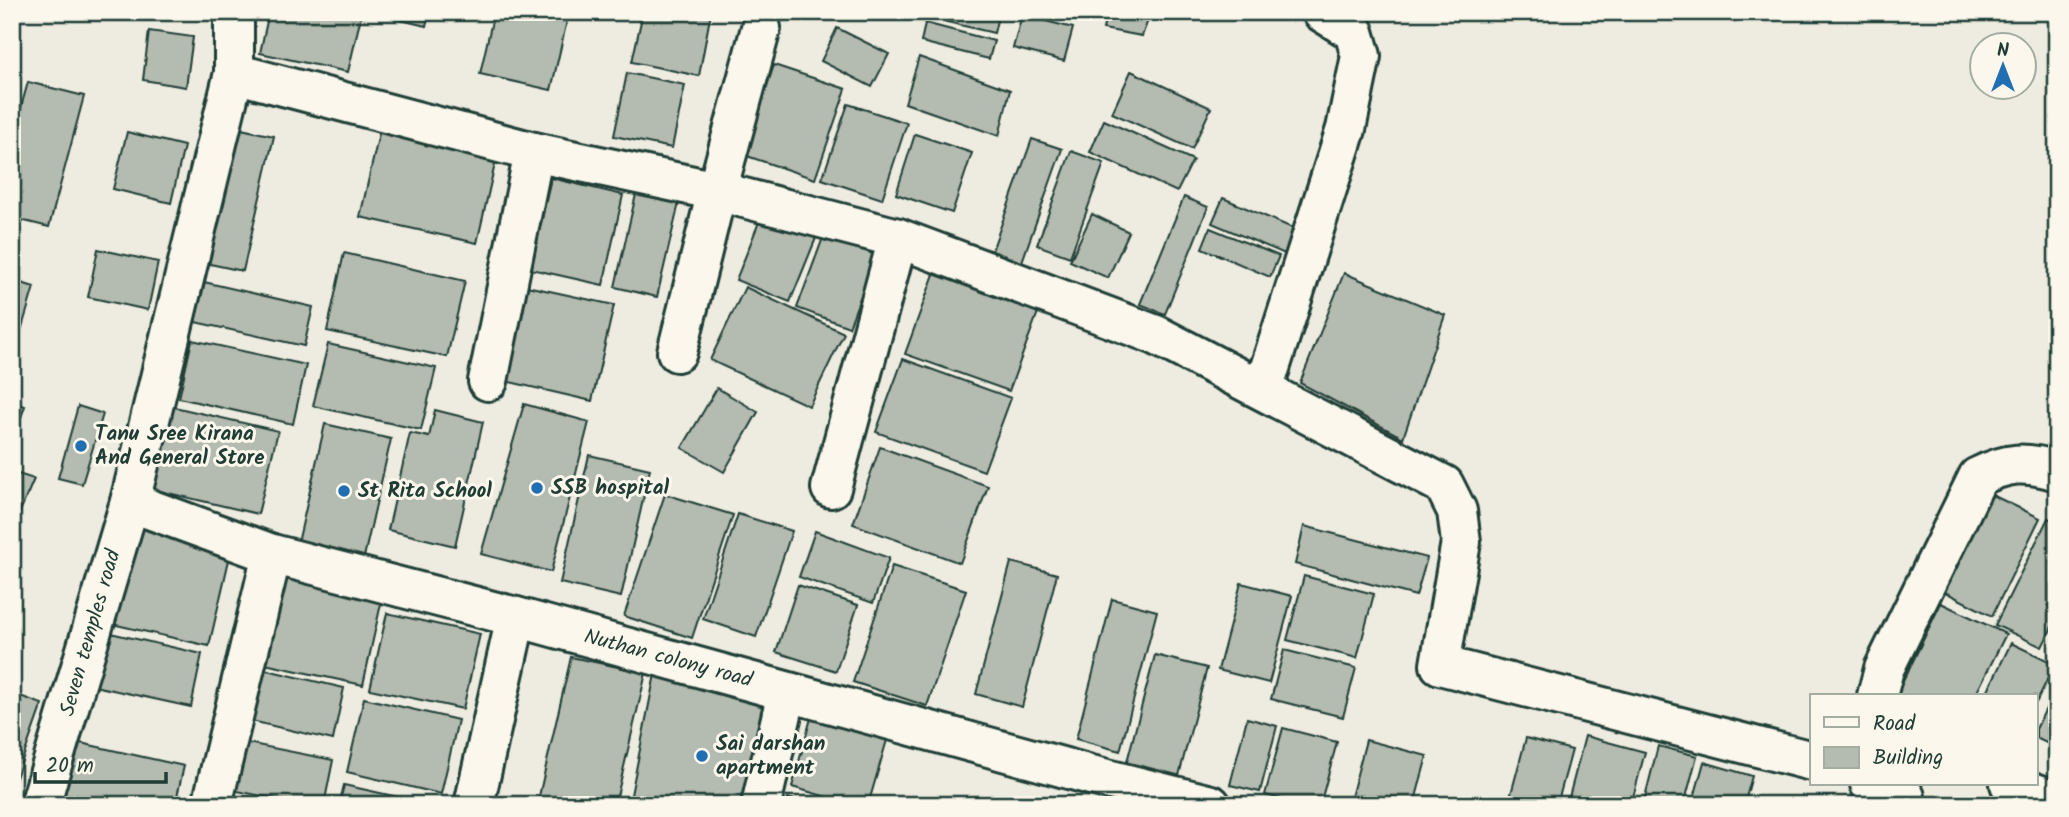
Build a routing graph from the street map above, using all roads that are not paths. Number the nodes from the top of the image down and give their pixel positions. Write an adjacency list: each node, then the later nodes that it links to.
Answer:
1 (234, 12): 4 (street, Seven temples road)
2 (1322, 12): 10 (street)
3 (761, 28): 6 (street)
4 (234, 73): 5 (street); 13 (street, Seven temples road)
5 (534, 152): 6 (street); 9 (street)
6 (717, 191): 7 (street); 8 (street)
7 (898, 237): 10 (street); 12 (street)
8 (677, 352)
9 (488, 381)
10 (1263, 390): 18 (street)
11 (2057, 471): 17 (street)
12 (831, 488)
13 (130, 502): 14 (street, Nuthan colony road); 24 (street, Seven temples road)
14 (272, 554): 15 (street, Nuthan colony road); 25 (street)
15 (516, 617): 16 (street, Nuthan colony road); 26 (street)
16 (787, 692): 21 (street, Nuthan colony road); 27 (street)
17 (1878, 694)
18 (1810, 760)
19 (1875, 786): 22 (street)
20 (2016, 786): 23 (street)
21 (1082, 790): 28 (street, Nuthan colony road)
22 (1905, 797)
23 (2057, 801)
24 (40, 805)
25 (212, 805)
26 (474, 805)
27 (761, 805)
28 (1211, 805)

